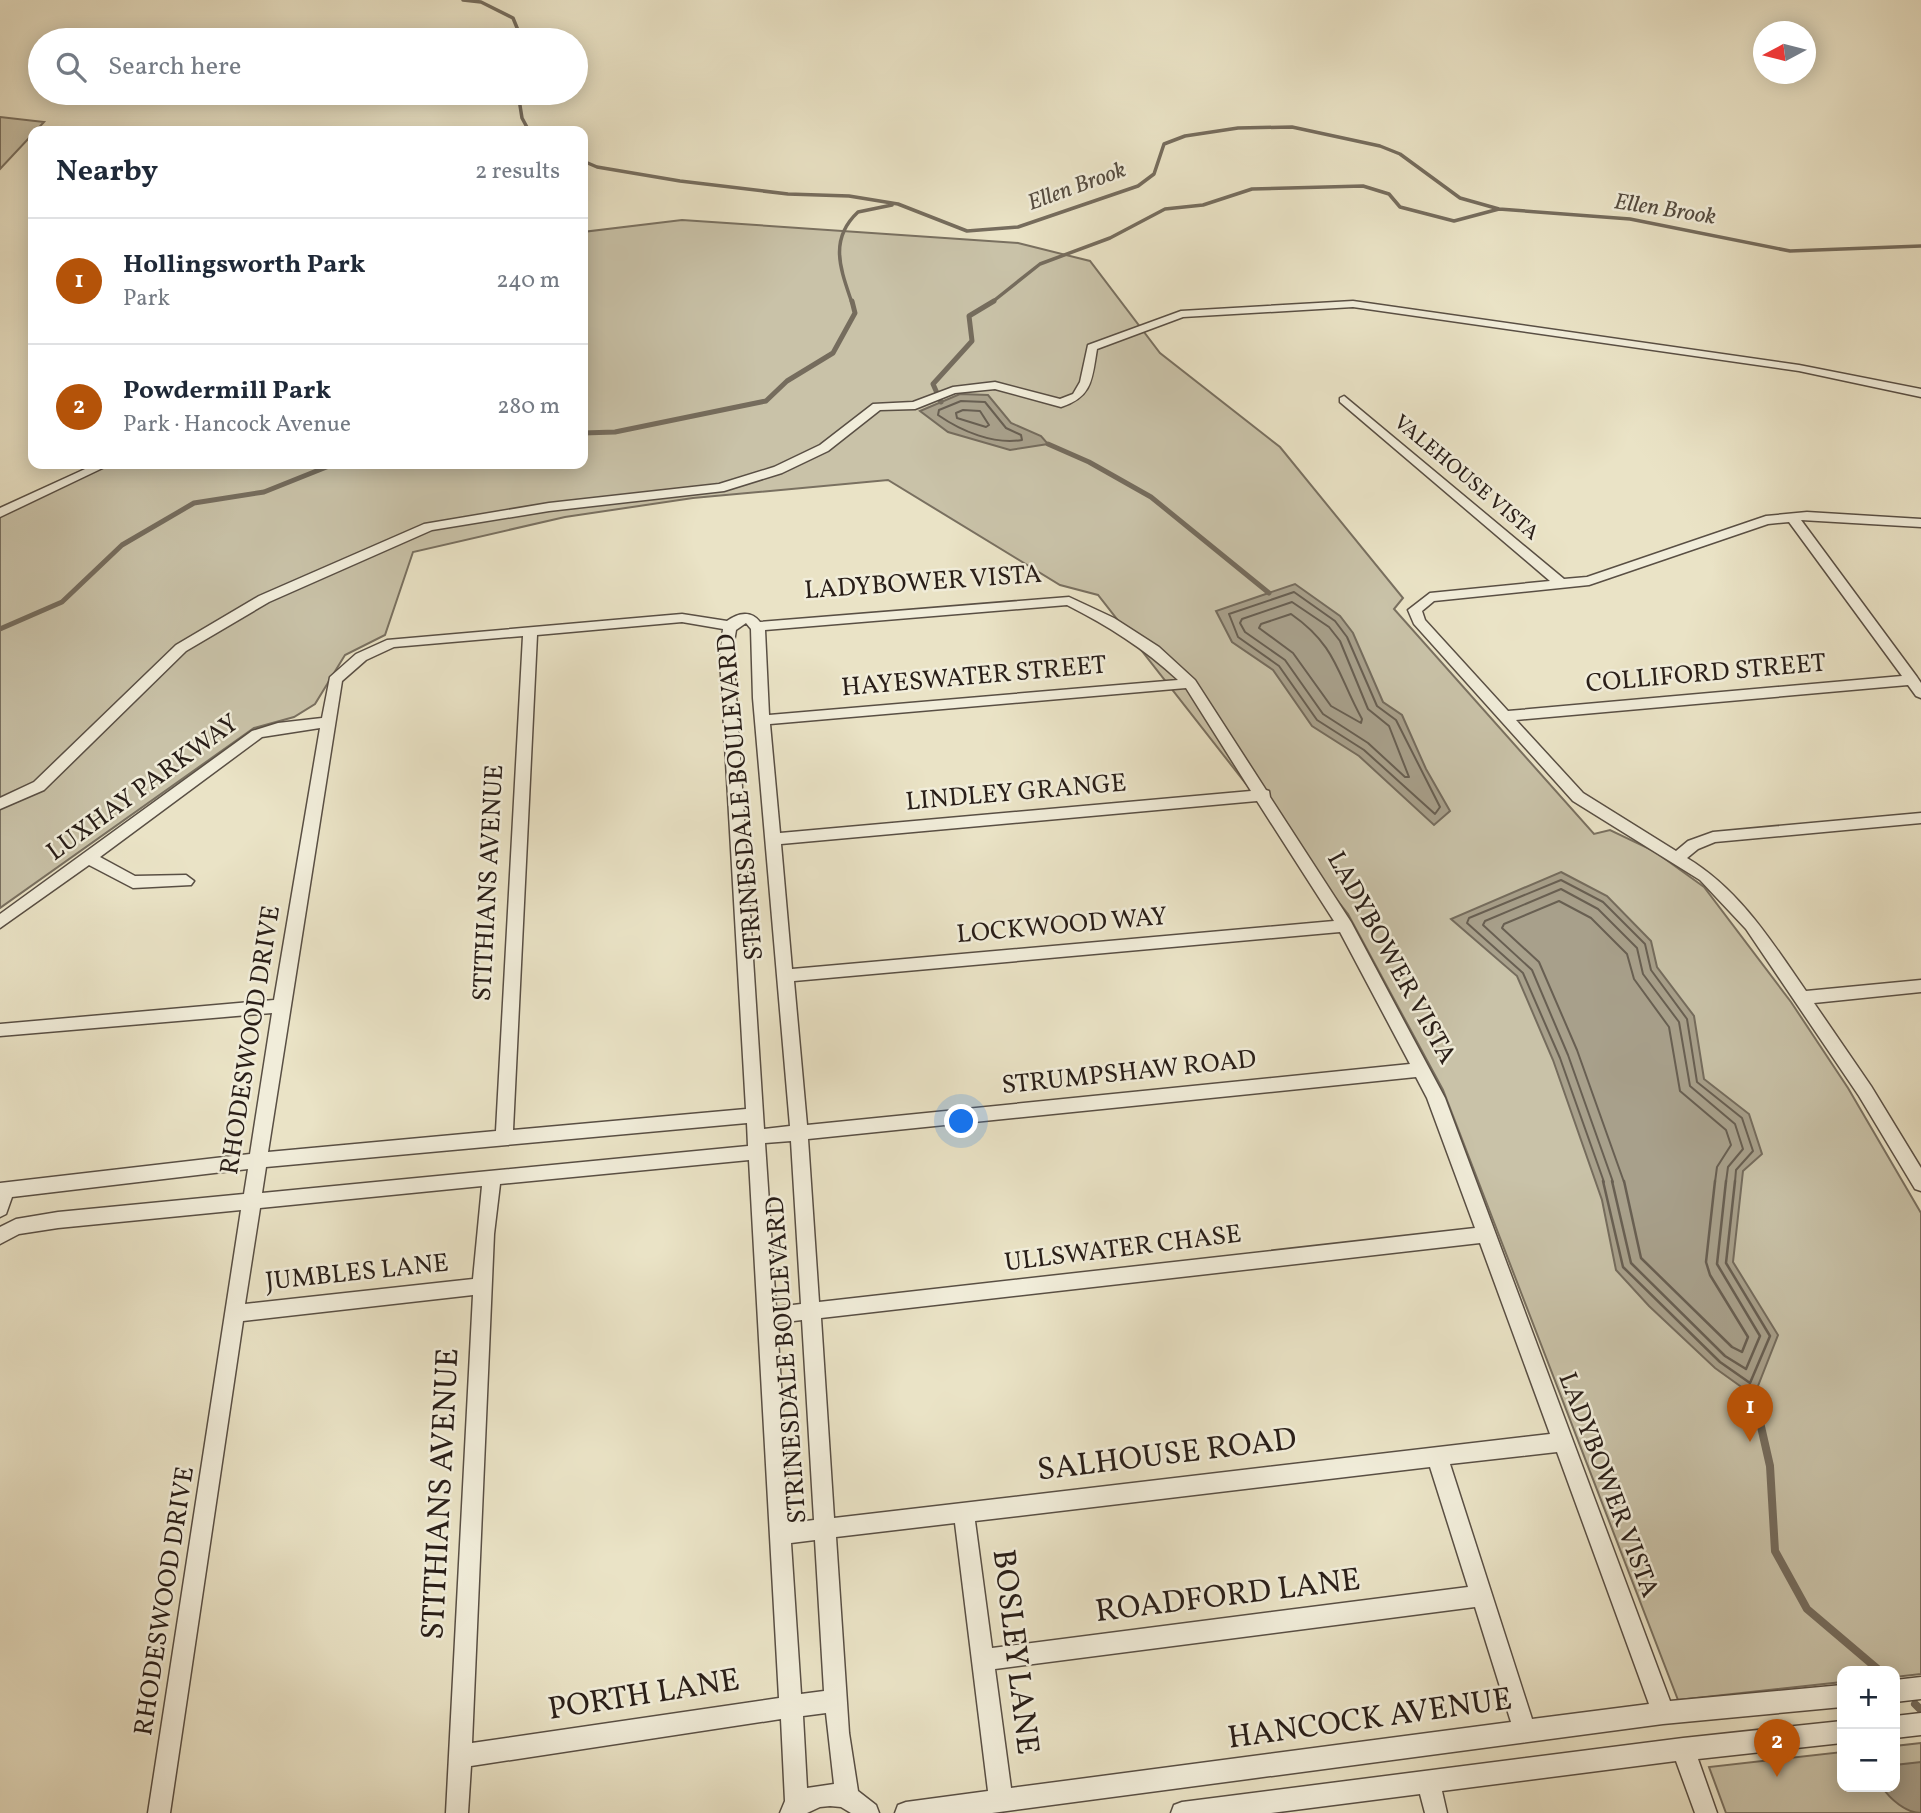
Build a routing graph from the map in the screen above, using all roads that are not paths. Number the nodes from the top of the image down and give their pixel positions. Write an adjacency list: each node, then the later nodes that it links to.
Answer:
1 (1921, 393): 18 (street)
2 (1343, 400): 7 (street, VALEHOUSE VISTA)
3 (94, 469): 4 (street)
4 (0, 513)
5 (1792, 517): 6 (street); 7 (street); 11 (street)
6 (1921, 523)
7 (1563, 585): 14 (street)
8 (729, 626): 9 (street, STRINESDALE BOULEVARD); 10 (street, RHODESWOOD DRIVE); 32 (street, STRINESDALE BOULEVARD)
9 (757, 626): 12 (street, LADYBOWER VISTA); 15 (street, STRINESDALE BOULEVARD)
10 (530, 632): 16 (street, RHODESWOOD DRIVE); 34 (street, STITHIANS AVENUE)
11 (1912, 680): 13 (street); 14 (street, COLLIFORD STREET)
12 (1190, 683): 15 (street, HAYESWATER STREET); 17 (street, LADYBOWER VISTA)
13 (1921, 693)
14 (1504, 716): 22 (street)
15 (763, 720): 20 (street, STRINESDALE BOULEVARD)
16 (327, 722): 21 (street, LUXHAY PARKWAY); 29 (street, RHODESWOOD DRIVE)
17 (1264, 795): 20 (street, LINDLEY GRANGE); 25 (street, LADYBOWER VISTA)
18 (0, 804)
19 (1921, 818): 22 (street)
20 (772, 839): 26 (street, STRINESDALE BOULEVARD)
21 (88, 857): 23 (street); 24 (street, LUXHAY PARKWAY)
22 (1677, 858): 28 (street)
23 (186, 881)
24 (0, 922)
25 (1345, 926): 26 (street, LOCKWOOD WAY); 31 (street, LADYBOWER VISTA)
26 (783, 976): 33 (street, STRINESDALE BOULEVARD)
27 (1921, 986): 28 (street)
28 (1801, 998): 38 (street)
29 (281, 1006): 30 (street); 36 (street, RHODESWOOD DRIVE)
30 (0, 1030)
31 (1422, 1070): 33 (street, STRUMPSHAW ROAD); 41 (street, LADYBOWER VISTA)
32 (755, 1115): 34 (street); 35 (street, STRINESDALE BOULEVARD)
33 (799, 1132): 35 (street, STRUMPSHAW ROAD); 44 (street, STRINESDALE BOULEVARD)
34 (504, 1137): 36 (street)
35 (757, 1145): 37 (street, STRUMPSHAW ROAD); 46 (street, STRINESDALE BOULEVARD)
36 (258, 1160): 39 (street); 40 (street, RHODESWOOD DRIVE)
37 (492, 1179): 40 (street, STRUMPSHAW ROAD); 43 (street, STITHIANS AVENUE)
38 (1920, 1179)
39 (2, 1197)
40 (254, 1203): 42 (street, STRUMPSHAW ROAD); 45 (street, RHODESWOOD DRIVE)
41 (1484, 1235): 44 (street, ULLSWATER CHASE); 47 (street, LADYBOWER VISTA)
42 (0, 1236)
43 (483, 1286): 45 (street, JUMBLES LANE); 65 (street, STITHIANS AVENUE)
44 (810, 1311): 46 (street, ULLSWATER CHASE); 50 (street, STRINESDALE BOULEVARD)
45 (237, 1313): 70 (street, RHODESWOOD DRIVE)
46 (767, 1316): 51 (street, STRINESDALE BOULEVARD)
47 (1561, 1442): 48 (street, SALHOUSE ROAD); 59 (street, LADYBOWER VISTA)
48 (1437, 1456): 49 (street, SALHOUSE ROAD); 52 (street)
49 (964, 1512): 50 (street, SALHOUSE ROAD); 53 (street, BOSLEY LANE)
50 (825, 1528): 51 (street, SALHOUSE ROAD); 57 (street, STRINESDALE BOULEVARD)
51 (780, 1534): 58 (street, STRINESDALE BOULEVARD)
52 (1482, 1596): 53 (street, ROADFORD LANE); 62 (street)
53 (983, 1660): 68 (street, BOSLEY LANE)
54 (1921, 1688): 55 (street)
55 (1900, 1690)
56 (1837, 1696): 59 (street, HANCOCK AVENUE)
57 (837, 1700): 58 (street, PORTH LANE); 67 (street, STRINESDALE BOULEVARD)
58 (791, 1706): 65 (street, PORTH LANE); 69 (street, STRINESDALE BOULEVARD)
59 (1663, 1713): 62 (street, HANCOCK AVENUE)
60 (1921, 1724): 61 (street)
61 (1900, 1726)
62 (1525, 1731): 68 (street, HANCOCK AVENUE)
63 (1837, 1733): 64 (street)
64 (1683, 1749): 66 (street); 76 (street)
65 (461, 1756): 71 (street, STITHIANS AVENUE)
66 (1428, 1783): 74 (street); 75 (street)
67 (847, 1797): 69 (street); 72 (street)
68 (1006, 1804): 73 (street, HANCOCK AVENUE)
69 (793, 1809)
70 (159, 1813)
71 (457, 1813)
72 (868, 1813)
73 (906, 1813)
74 (1182, 1813)
75 (1436, 1813)
76 (1706, 1813)

